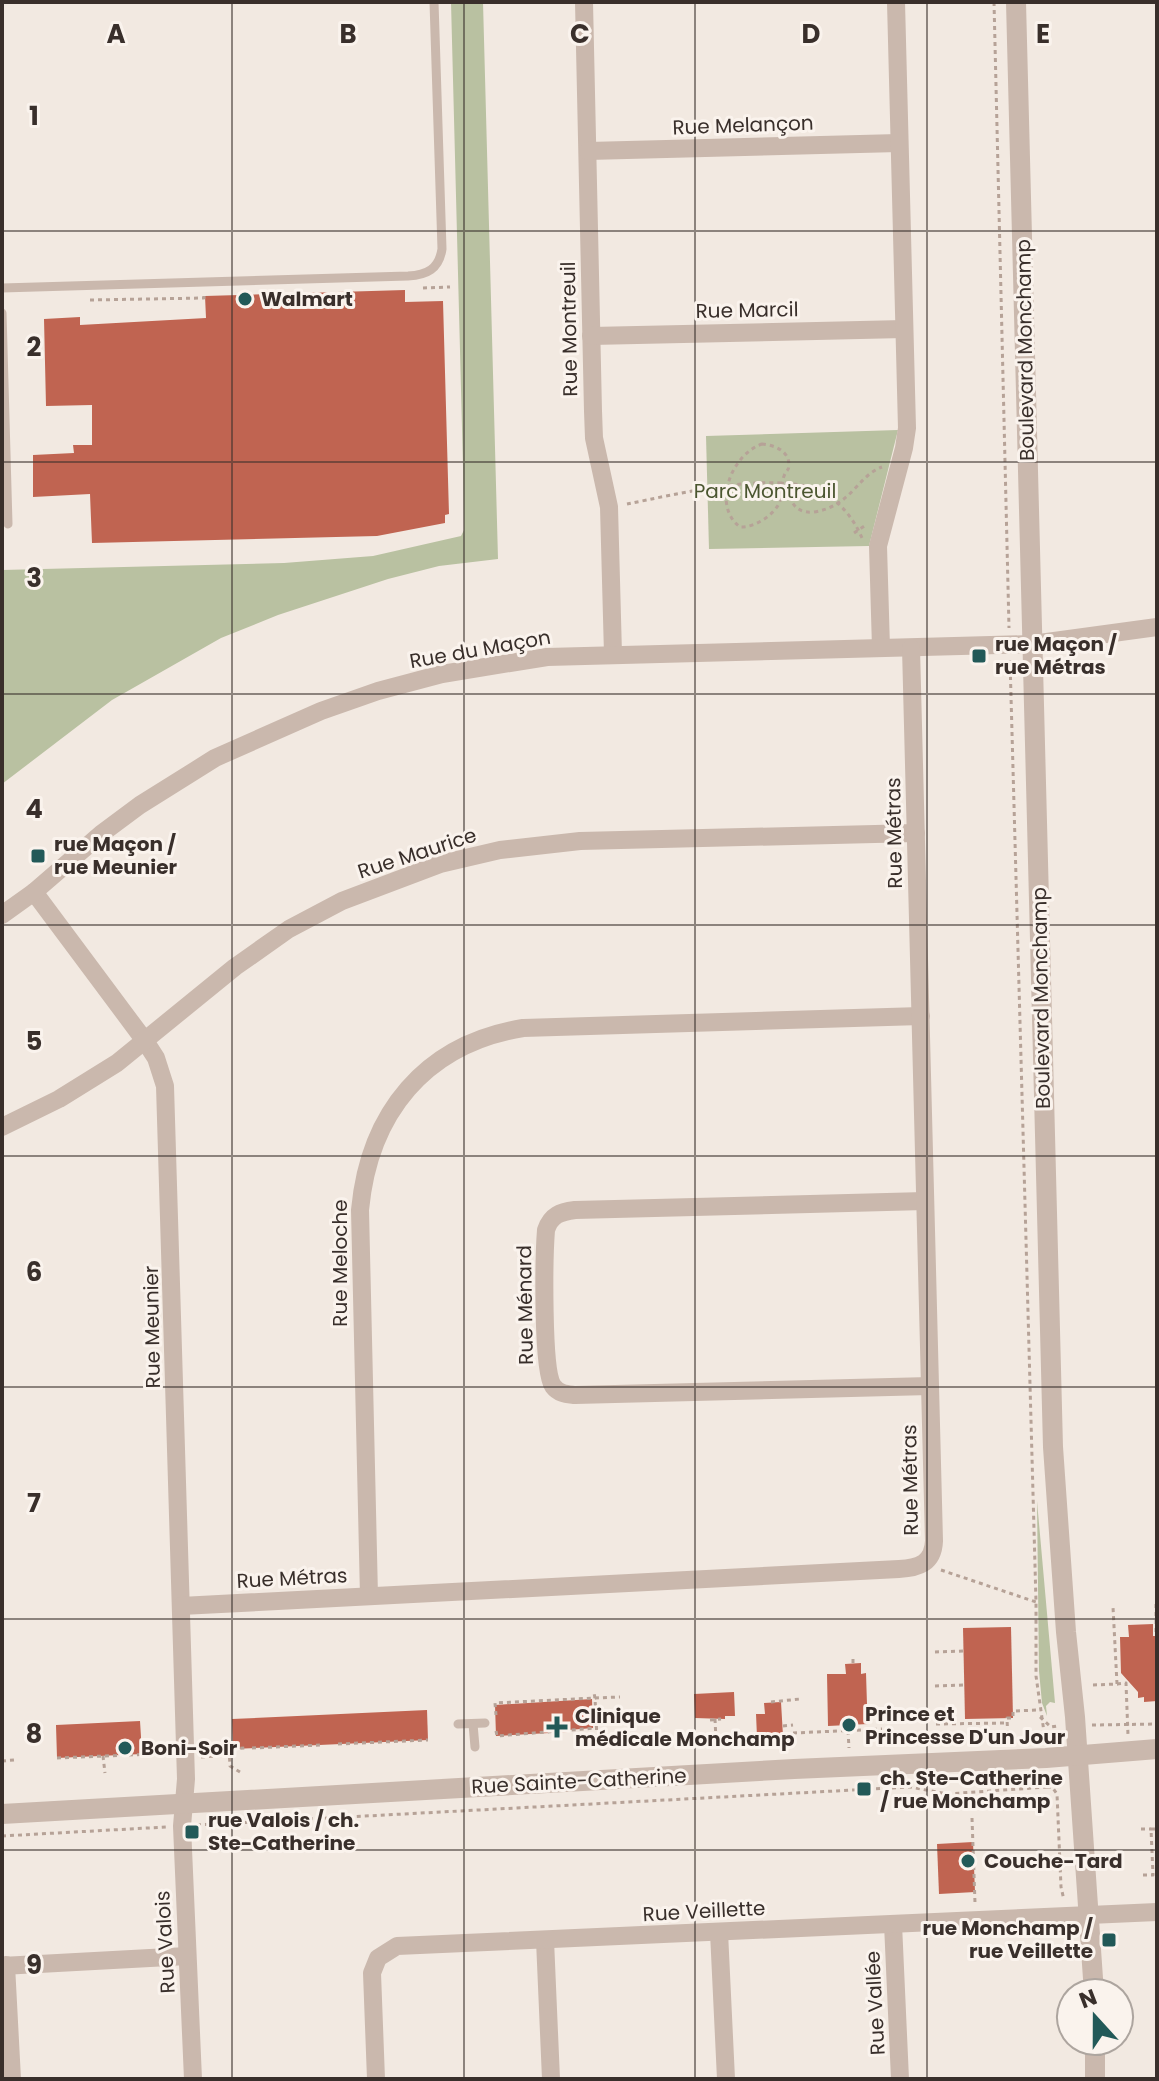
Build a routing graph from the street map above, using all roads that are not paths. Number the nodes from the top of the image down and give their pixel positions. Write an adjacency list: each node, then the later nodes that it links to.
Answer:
1 (434, 2): 7 (lane)
2 (584, 2): 6 (street, Rue Montreuil)
3 (896, 2): 5 (street)
4 (1016, 2): 13 (street, Boulevard Monchamp)
5 (899, 143): 6 (street, Rue Melançon); 9 (street)
6 (588, 151): 10 (street, Rue Montreuil)
7 (2, 288)
8 (2, 313): 11 (lane)
9 (904, 329): 10 (street, Rue Marcil); 14 (street)
10 (591, 336): 16 (street, Rue Montreuil)
11 (8, 524)
12 (1157, 627): 13 (street, Rue du Maçon)
13 (1032, 644): 15 (street, Rue du Maçon); 32 (street, Boulevard Monchamp)
14 (881, 648): 15 (street, Rue du Maçon); 16 (street, Rue du Maçon)
15 (911, 648): 17 (street, Rue Métras)
16 (613, 654): 18 (street, Rue du Maçon)
17 (916, 833): 20 (street, Rue Métras); 21 (street, Rue Maurice)
18 (34, 892): 19 (street, Rue du Maçon); 21 (street, Rue Meunier)
19 (2, 915)
20 (921, 1016): 23 (street, Rue Métras); 25 (street, Rue Meloche)
21 (145, 1041): 22 (street, Rue Maurice); 26 (street, Rue Meunier)
22 (2, 1127)
23 (925, 1201): 24 (street, Rue Métras); 24 (street, Rue Ménard)
24 (930, 1386): 25 (street, Rue Métras)
25 (369, 1596): 26 (street, Rue Métras)
26 (181, 1606): 33 (street, Rue Meunier)
27 (485, 1723): 29 (lane)
28 (458, 1724): 29 (lane)
29 (473, 1724): 30 (lane)
30 (475, 1747)
31 (1157, 1749): 32 (street, Rue Sainte-Catherine)
32 (1077, 1755): 33 (street, Rue Sainte-Catherine); 36 (street, Boulevard Monchamp)
33 (184, 1802): 34 (street, Rue Sainte-Catherine); 40 (street, Rue Valois)
34 (2, 1814)
35 (1157, 1912): 36 (street, Rue Veillette)
36 (1087, 1915): 37 (street, Rue Veillette); 42 (street, Boulevard Monchamp)
37 (893, 1924): 38 (street, Rue Veillette); 49 (street, Rue Vallée)
38 (719, 1932): 39 (street, Rue Veillette); 48 (street)
39 (545, 1940): 46 (street, Rue Veillette); 47 (street)
40 (187, 1956): 41 (street); 45 (street, Rue Valois)
41 (4, 1966): 44 (street)
42 (1093, 1977)
43 (1095, 2057): 50 (street)
44 (12, 2079)
45 (193, 2079)
46 (376, 2079)
47 (551, 2079)
48 (726, 2079)
49 (900, 2079)
50 (1095, 2079)

